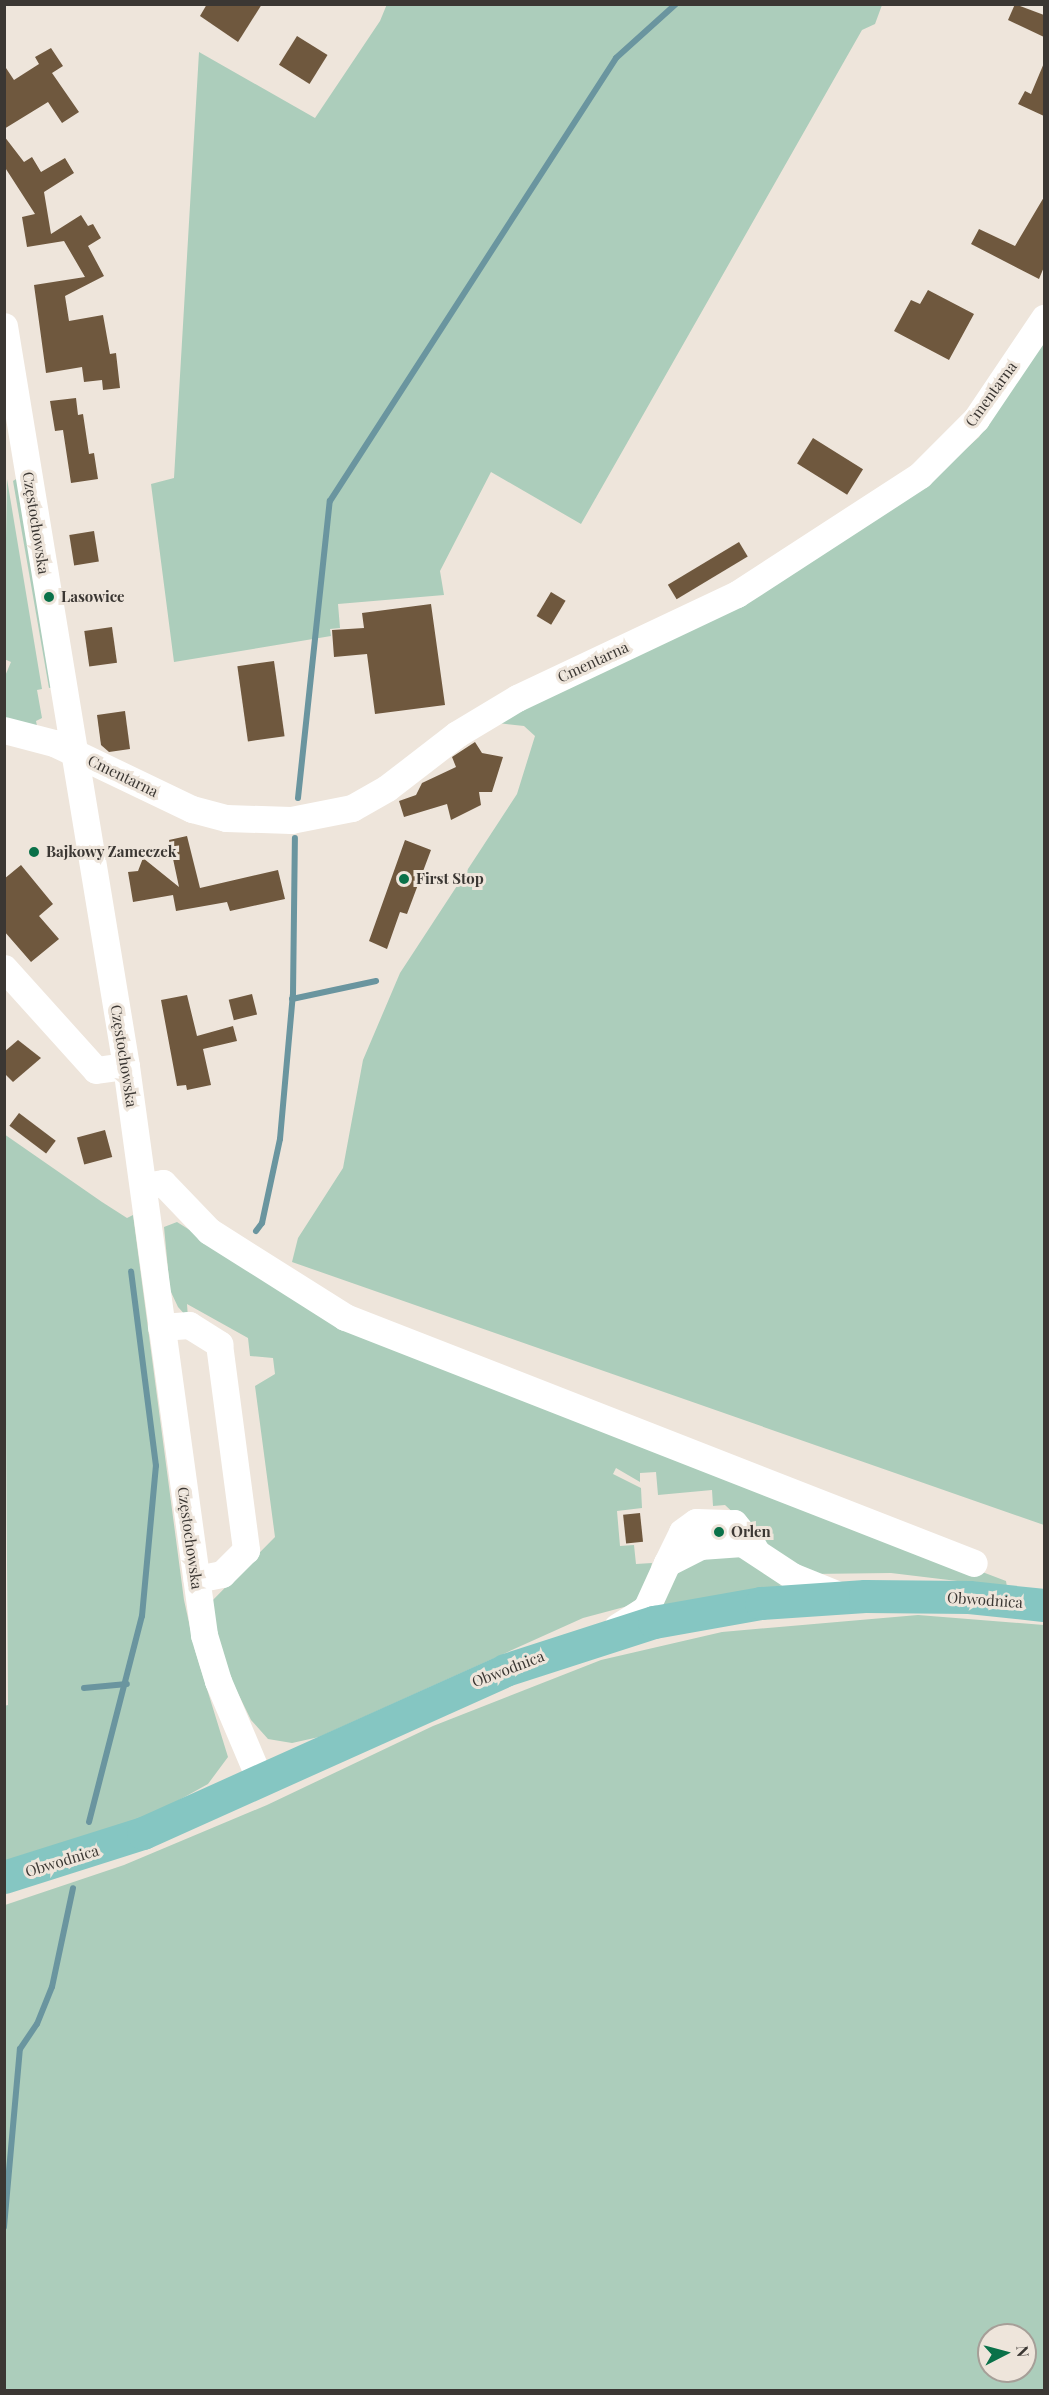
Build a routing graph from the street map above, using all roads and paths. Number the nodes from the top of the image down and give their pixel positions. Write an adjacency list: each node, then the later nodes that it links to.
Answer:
1 (1044, 318): 5 (street, Cmentarna)
2 (4, 326): 3 (street, Częstochowska)
3 (7, 361): 5 (street, Częstochowska)
4 (4, 730): 5 (street, Cmentarna)
5 (72, 750): 7 (street, Częstochowska)
6 (4, 968): 7 (street)
7 (126, 1065): 8 (street, Częstochowska)
8 (144, 1186): 9 (street, Częstochowska); 10 (street)
9 (161, 1328): 11 (street, Częstochowska); 11 (street)
10 (974, 1563)
11 (196, 1579): 15 (street, Częstochowska)
12 (844, 1597): 13 (main road, Obwodnica); 14 (main road, Obwodnica); 14 (street)
13 (1044, 1605)
14 (597, 1638): 15 (main road, Obwodnica)
15 (260, 1780): 16 (main road, Obwodnica)
16 (4, 1877)

